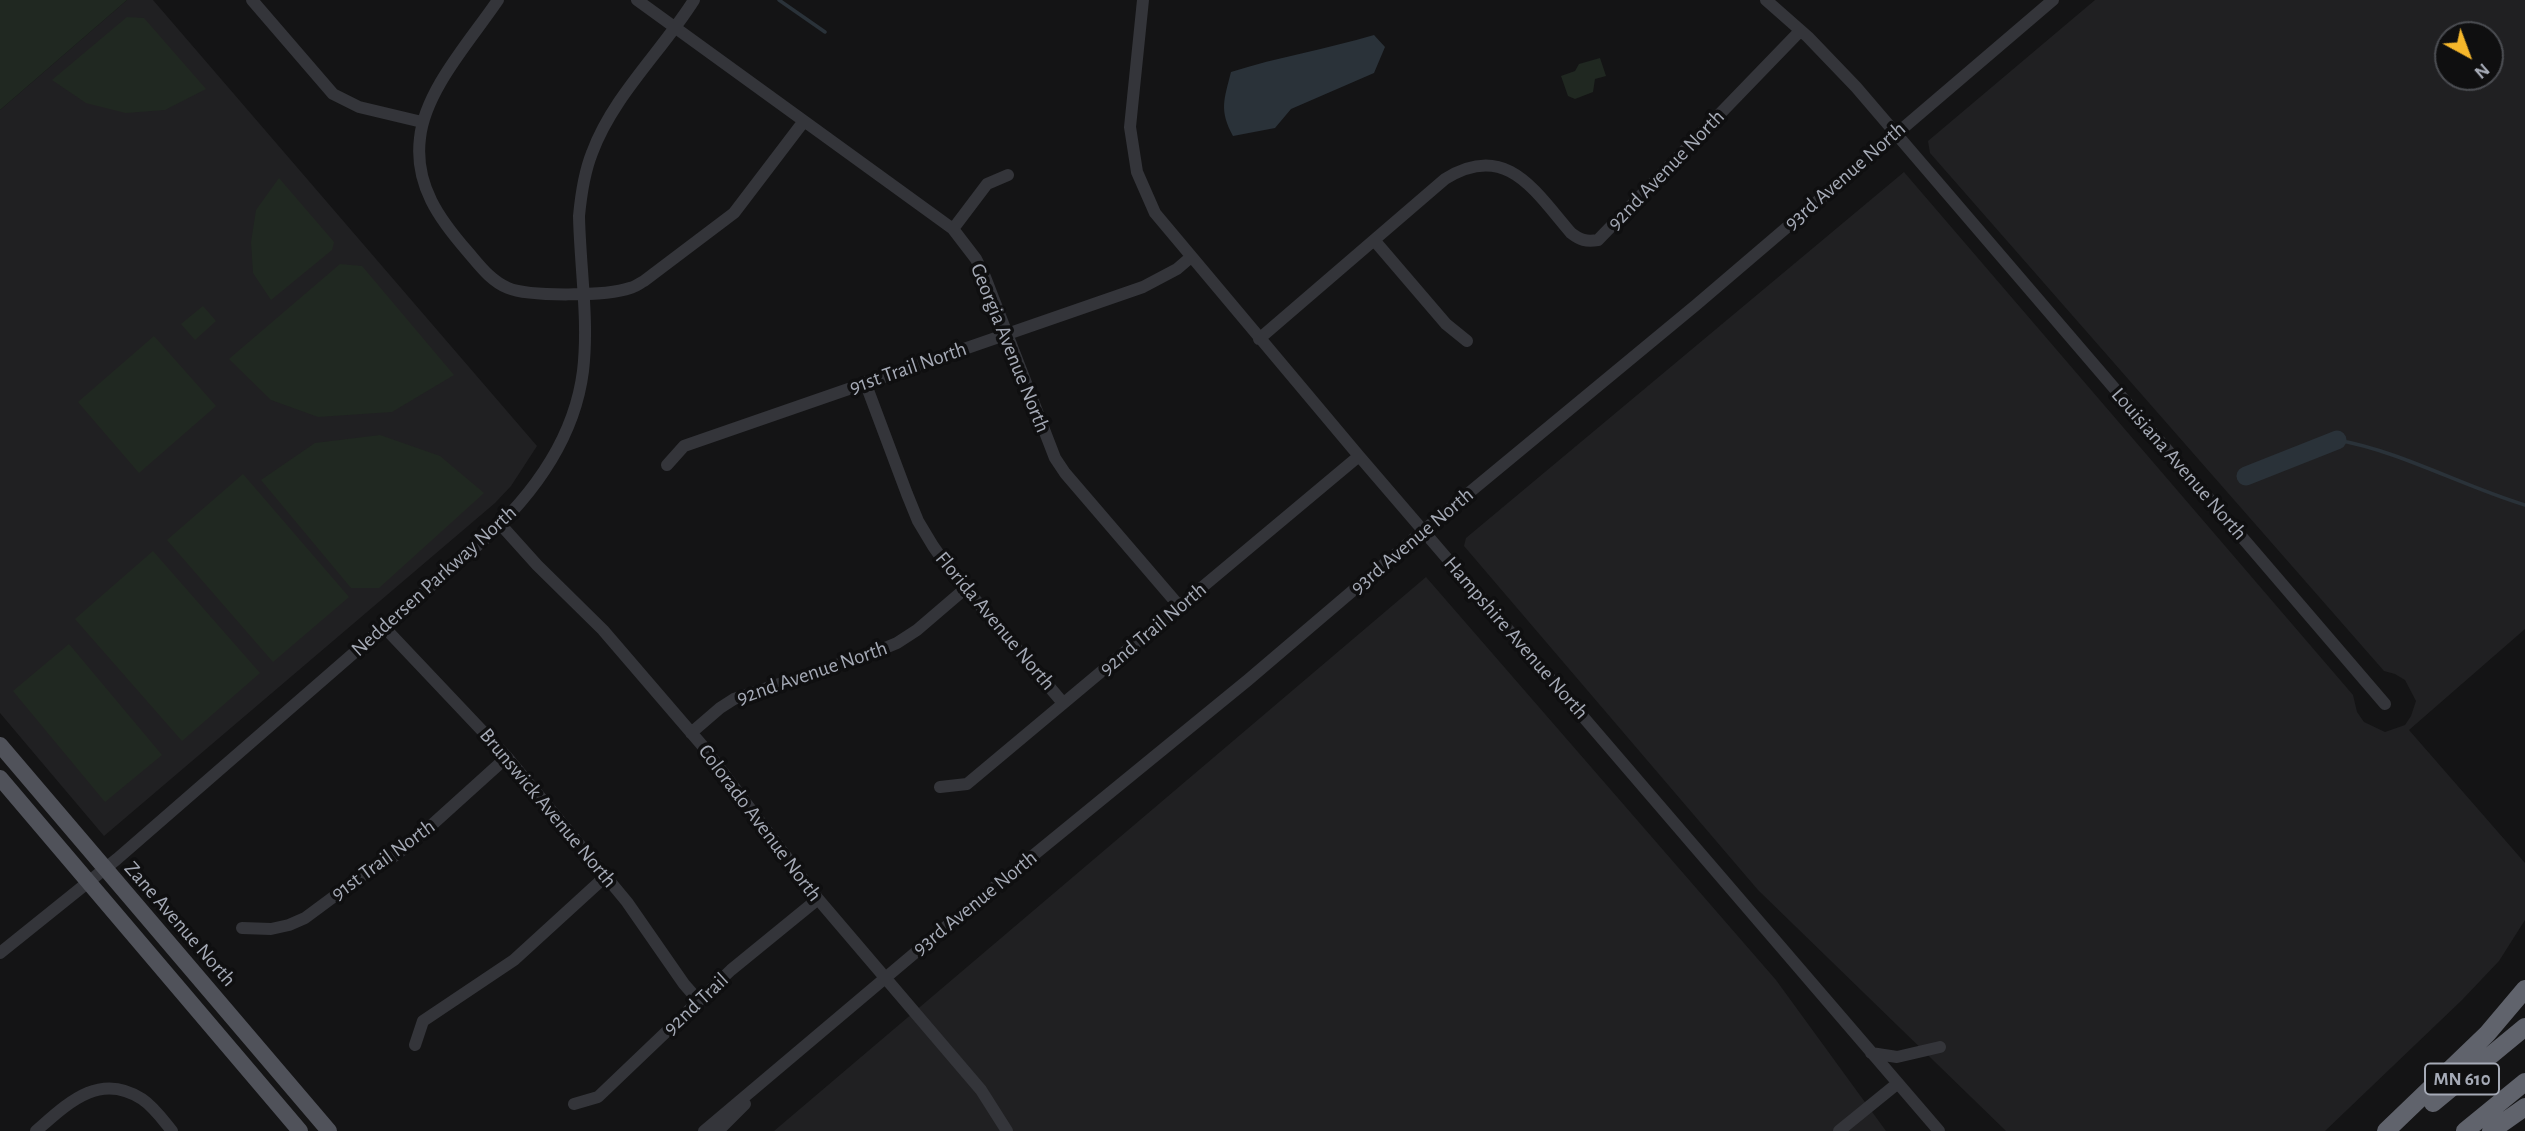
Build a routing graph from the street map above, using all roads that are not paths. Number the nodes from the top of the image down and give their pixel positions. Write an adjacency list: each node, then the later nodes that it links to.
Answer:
1 (252, 0): 11 (street)
2 (498, 0): 11 (street)
3 (637, 0): 8 (street, Georgia Avenue North)
4 (694, 0): 8 (street, Neddersen Parkway North)
5 (1143, 0): 16 (street, Hampshire Avenue North)
6 (1766, 0): 9 (street)
7 (2053, 0): 12 (street, 93rd Avenue North)
8 (675, 27): 10 (street, Georgia Avenue North); 17 (street, Neddersen Parkway North)
9 (1800, 31): 12 (street); 15 (street, 92nd Avenue North)
10 (804, 121): 14 (street, Georgia Avenue North); 17 (street)
11 (422, 122): 17 (street)
12 (1895, 134): 25 (street, 93rd Avenue North); 30 (street, Louisiana Avenue North)
13 (1009, 175): 14 (street)
14 (953, 229): 18 (street, Georgia Avenue North)
15 (1374, 240): 19 (street, 92nd Avenue North); 20 (street)
16 (1191, 257): 18 (street, 91st Trail North); 19 (street, Hampshire Avenue North)
17 (582, 293): 24 (street, Neddersen Parkway North)
18 (1007, 334): 21 (street, 91st Trail North); 27 (street, Georgia Avenue North)
19 (1259, 339): 22 (street, Hampshire Avenue North)
20 (1467, 341)
21 (865, 382): 23 (street, 91st Trail North); 26 (street, Florida Avenue North)
22 (1359, 456): 25 (street, Hampshire Avenue North); 27 (street, 92nd Trail North)
23 (667, 465)
24 (501, 525): 28 (street, Neddersen Parkway North); 31 (street, Colorado Avenue North)
25 (1424, 530): 42 (street, 93rd Avenue North); 48 (street, Hampshire Avenue North)
26 (966, 588): 29 (street, Florida Avenue North); 31 (street, 92nd Avenue North)
27 (1180, 607): 29 (street, 92nd Trail North)
28 (384, 627): 33 (street, Brunswick Avenue North); 36 (street, Neddersen Parkway North)
29 (1063, 703): 35 (street, 92nd Trail North)
30 (2385, 704)
31 (691, 733): 39 (street, Colorado Avenue North)
32 (0, 745): 36 (main road, Zane Avenue North)
33 (507, 757): 37 (street, Brunswick Avenue North); 40 (street, 91st Trail North)
34 (0, 778): 38 (main road, Zane Avenue North)
35 (940, 787)
36 (104, 869): 38 (street, Neddersen Parkway North); 57 (main road, Zane Avenue North)
37 (606, 876): 44 (street, Brunswick Avenue North); 46 (street)
38 (87, 881): 41 (street, Neddersen Parkway North); 56 (main road, Zane Avenue North)
39 (818, 899): 42 (street, Colorado Avenue North); 44 (street, 92nd Trail)
40 (242, 928)
41 (0, 953)
42 (884, 978): 49 (street, 93rd Avenue North); 60 (street, Colorado Avenue North)
43 (2525, 989): 63 (highway)
44 (698, 1000): 52 (street, 92nd Trail)
45 (2525, 1027): 64 (highway, MN 610)
46 (415, 1045)
47 (1940, 1047): 48 (street)
48 (1871, 1053): 51 (street, Hampshire Avenue North)
49 (766, 1078): 58 (street, 93rd Avenue North); 59 (street, 93rd Avenue North)
50 (2525, 1082): 65 (highway, MN 610)
51 (1898, 1083): 61 (street); 62 (street, Hampshire Avenue North)
52 (574, 1104)
53 (2525, 1107): 66 (highway)
54 (36, 1131): 55 (street)
55 (172, 1131)
56 (300, 1131)
57 (329, 1131)
58 (704, 1131)
59 (718, 1131)
60 (1007, 1131)
61 (1839, 1131)
62 (1939, 1131)
63 (2386, 1131)
64 (2399, 1131)
65 (2465, 1131)
66 (2491, 1131)

